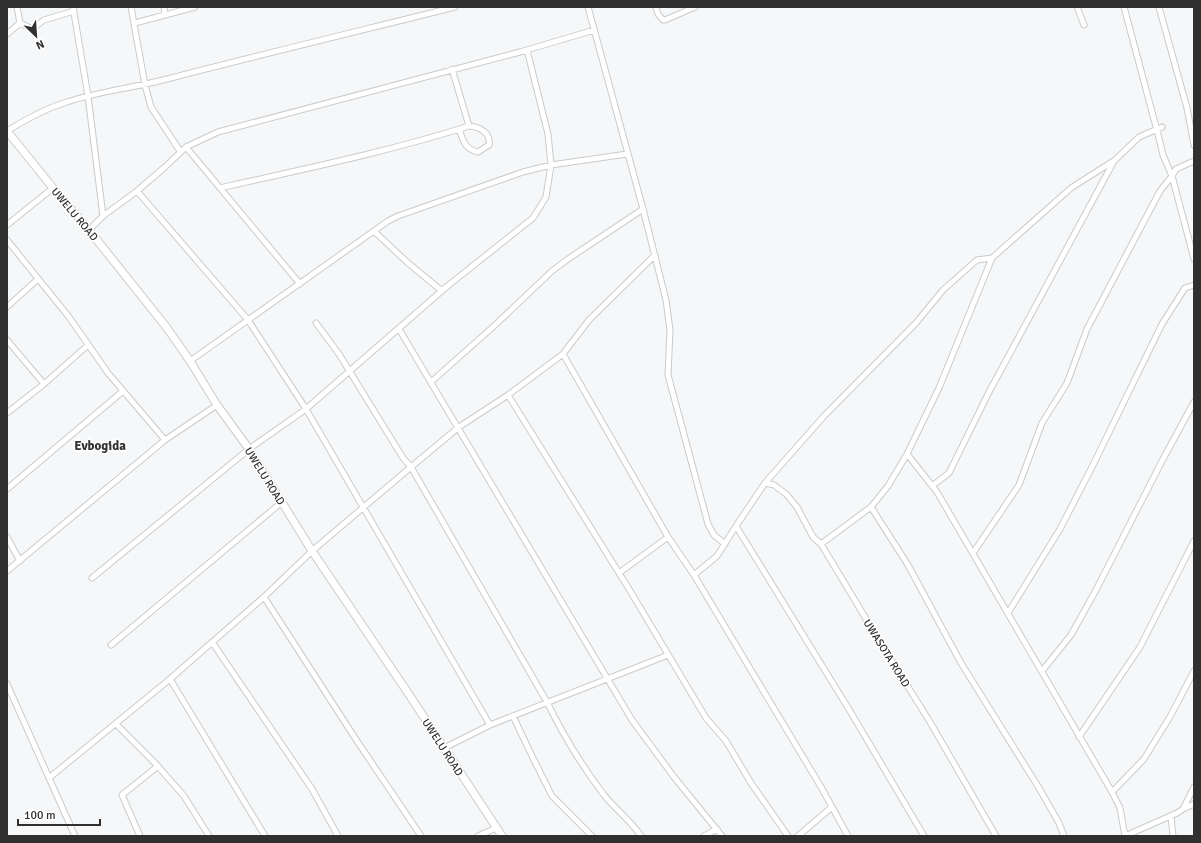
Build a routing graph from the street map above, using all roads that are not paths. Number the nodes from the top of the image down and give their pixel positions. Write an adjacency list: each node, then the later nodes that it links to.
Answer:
1 (17, 7): 14 (street)
2 (132, 7): 15 (street)
3 (164, 7): 13 (street)
4 (195, 7): 13 (street)
5 (455, 7): 21 (street)
6 (588, 7): 17 (street)
7 (656, 7): 8 (street)
8 (695, 7)
9 (1077, 7): 16 (street)
10 (1124, 7): 24 (street)
11 (1159, 7): 27 (street)
12 (73, 9): 14 (street); 22 (street)
13 (165, 15): 15 (street)
14 (20, 23): 18 (street)
15 (135, 23): 21 (street)
16 (1084, 24)
17 (594, 30): 19 (street); 30 (street)
18 (7, 34)
19 (527, 50): 20 (street); 33 (street)
20 (452, 70): 23 (street); 28 (street)
21 (145, 85): 22 (street); 29 (street)
22 (88, 96): 26 (street); 39 (street)
23 (469, 126): 25 (street); 25 (street)
24 (1159, 128): 31 (street); 34 (street)
25 (459, 129): 36 (street)
26 (7, 131): 35 (street, UWELU ROAD)
27 (1194, 145)
28 (186, 147): 29 (street); 36 (street)
29 (180, 152): 37 (street)
30 (628, 154): 33 (street); 38 (street)
31 (1115, 160): 45 (street); 74 (street)
32 (1194, 161): 34 (street)
33 (552, 165): 42 (street); 50 (street)
34 (1172, 176): 46 (street); 86 (street)
35 (53, 188): 40 (street); 41 (street, UWELU ROAD)
36 (220, 188): 48 (street)
37 (137, 191): 39 (street); 52 (street)
38 (643, 209): 44 (street); 60 (street)
39 (103, 216): 41 (street)
40 (7, 225)
41 (89, 230): 58 (street, UWELU ROAD)
42 (374, 232): 48 (street); 50 (street)
43 (7, 240): 47 (street)
44 (655, 255): 57 (street); 83 (street)
45 (992, 258): 71 (street); 73 (street)
46 (1194, 259)
47 (38, 279): 51 (street); 56 (street)
48 (300, 284): 52 (street)
49 (1194, 285): 93 (street)
50 (442, 291): 54 (street)
51 (7, 307)
52 (248, 320): 58 (street); 66 (street)
53 (316, 323): 59 (street)
54 (399, 329): 59 (street); 60 (street)
55 (7, 340): 61 (street)
56 (88, 345): 61 (street); 62 (street)
57 (563, 354): 63 (street); 81 (street)
58 (190, 361): 65 (street, UWELU ROAD)
59 (350, 372): 66 (street); 72 (street)
60 (431, 382): 68 (street)
61 (44, 384): 67 (street)
62 (123, 391): 69 (street); 75 (street)
63 (508, 395): 68 (street); 89 (street)
64 (1194, 402): 97 (street)
65 (217, 405): 69 (street); 70 (street, UWELU ROAD)
66 (306, 409): 70 (street); 77 (street)
67 (7, 413)
68 (459, 427): 72 (street); 99 (street)
69 (165, 440): 87 (street)
70 (250, 449): 76 (street, UWELU ROAD); 91 (street)
71 (907, 454): 74 (street); 78 (street)
72 (411, 467): 77 (street); 102 (street)
73 (765, 483): 79 (street); 84 (street, UWASOTA ROAD)
74 (932, 486): 86 (street)
75 (7, 489)
76 (282, 502): 85 (street, UWELU ROAD); 95 (street)
77 (363, 507): 85 (street); 105 (street)
78 (871, 507): 84 (street); 135 (street)
79 (736, 526): 83 (street); 133 (street)
80 (7, 537): 87 (street)
81 (668, 537): 89 (street); 90 (street)
82 (1194, 541): 106 (street)
83 (725, 544): 90 (street)
84 (820, 544): 134 (street, UWASOTA ROAD)
85 (312, 551): 92 (street); 107 (street, UWELU ROAD)
86 (973, 554): 93 (street)
87 (20, 562): 88 (street)
88 (7, 571)
89 (618, 572): 96 (street)
90 (694, 575): 113 (street)
91 (92, 578)
92 (264, 597): 94 (street); 123 (street)
93 (1008, 614): 97 (street)
94 (212, 642): 100 (street); 122 (street)
95 (111, 645)
96 (668, 655): 99 (street); 130 (street)
97 (1042, 671): 106 (street)
98 (1194, 671): 111 (street)
99 (608, 678): 102 (street); 117 (street)
100 (170, 679): 104 (street); 121 (street)
101 (7, 684): 109 (street)
102 (547, 702): 103 (street); 127 (street)
103 (514, 716): 105 (street); 126 (street)
104 (116, 724): 108 (street); 109 (street)
105 (490, 725): 107 (street)
106 (1079, 737): 111 (street)
107 (444, 748): 116 (street, UWELU ROAD)
108 (158, 766): 119 (street); 120 (street)
109 (49, 778): 118 (street)
110 (1194, 787): 114 (street)
111 (1112, 792): 136 (street)
112 (1194, 804): 114 (street)
113 (832, 807): 131 (street); 132 (street)
114 (1183, 808): 115 (street)
115 (1171, 816): 136 (street); 137 (street)
116 (496, 828): 124 (street); 125 (street, UWELU ROAD)
117 (717, 829): 128 (street); 129 (street)
118 (75, 836)
119 (140, 836)
120 (209, 836)
121 (265, 836)
122 (338, 836)
123 (421, 836)
124 (478, 836)
125 (502, 836)
126 (592, 836)
127 (641, 836)
128 (704, 836)
129 (722, 836)
130 (788, 836)
131 (798, 836)
132 (848, 836)
133 (924, 836)
134 (996, 836)
135 (1064, 836)
136 (1125, 836)
137 (1173, 836)

